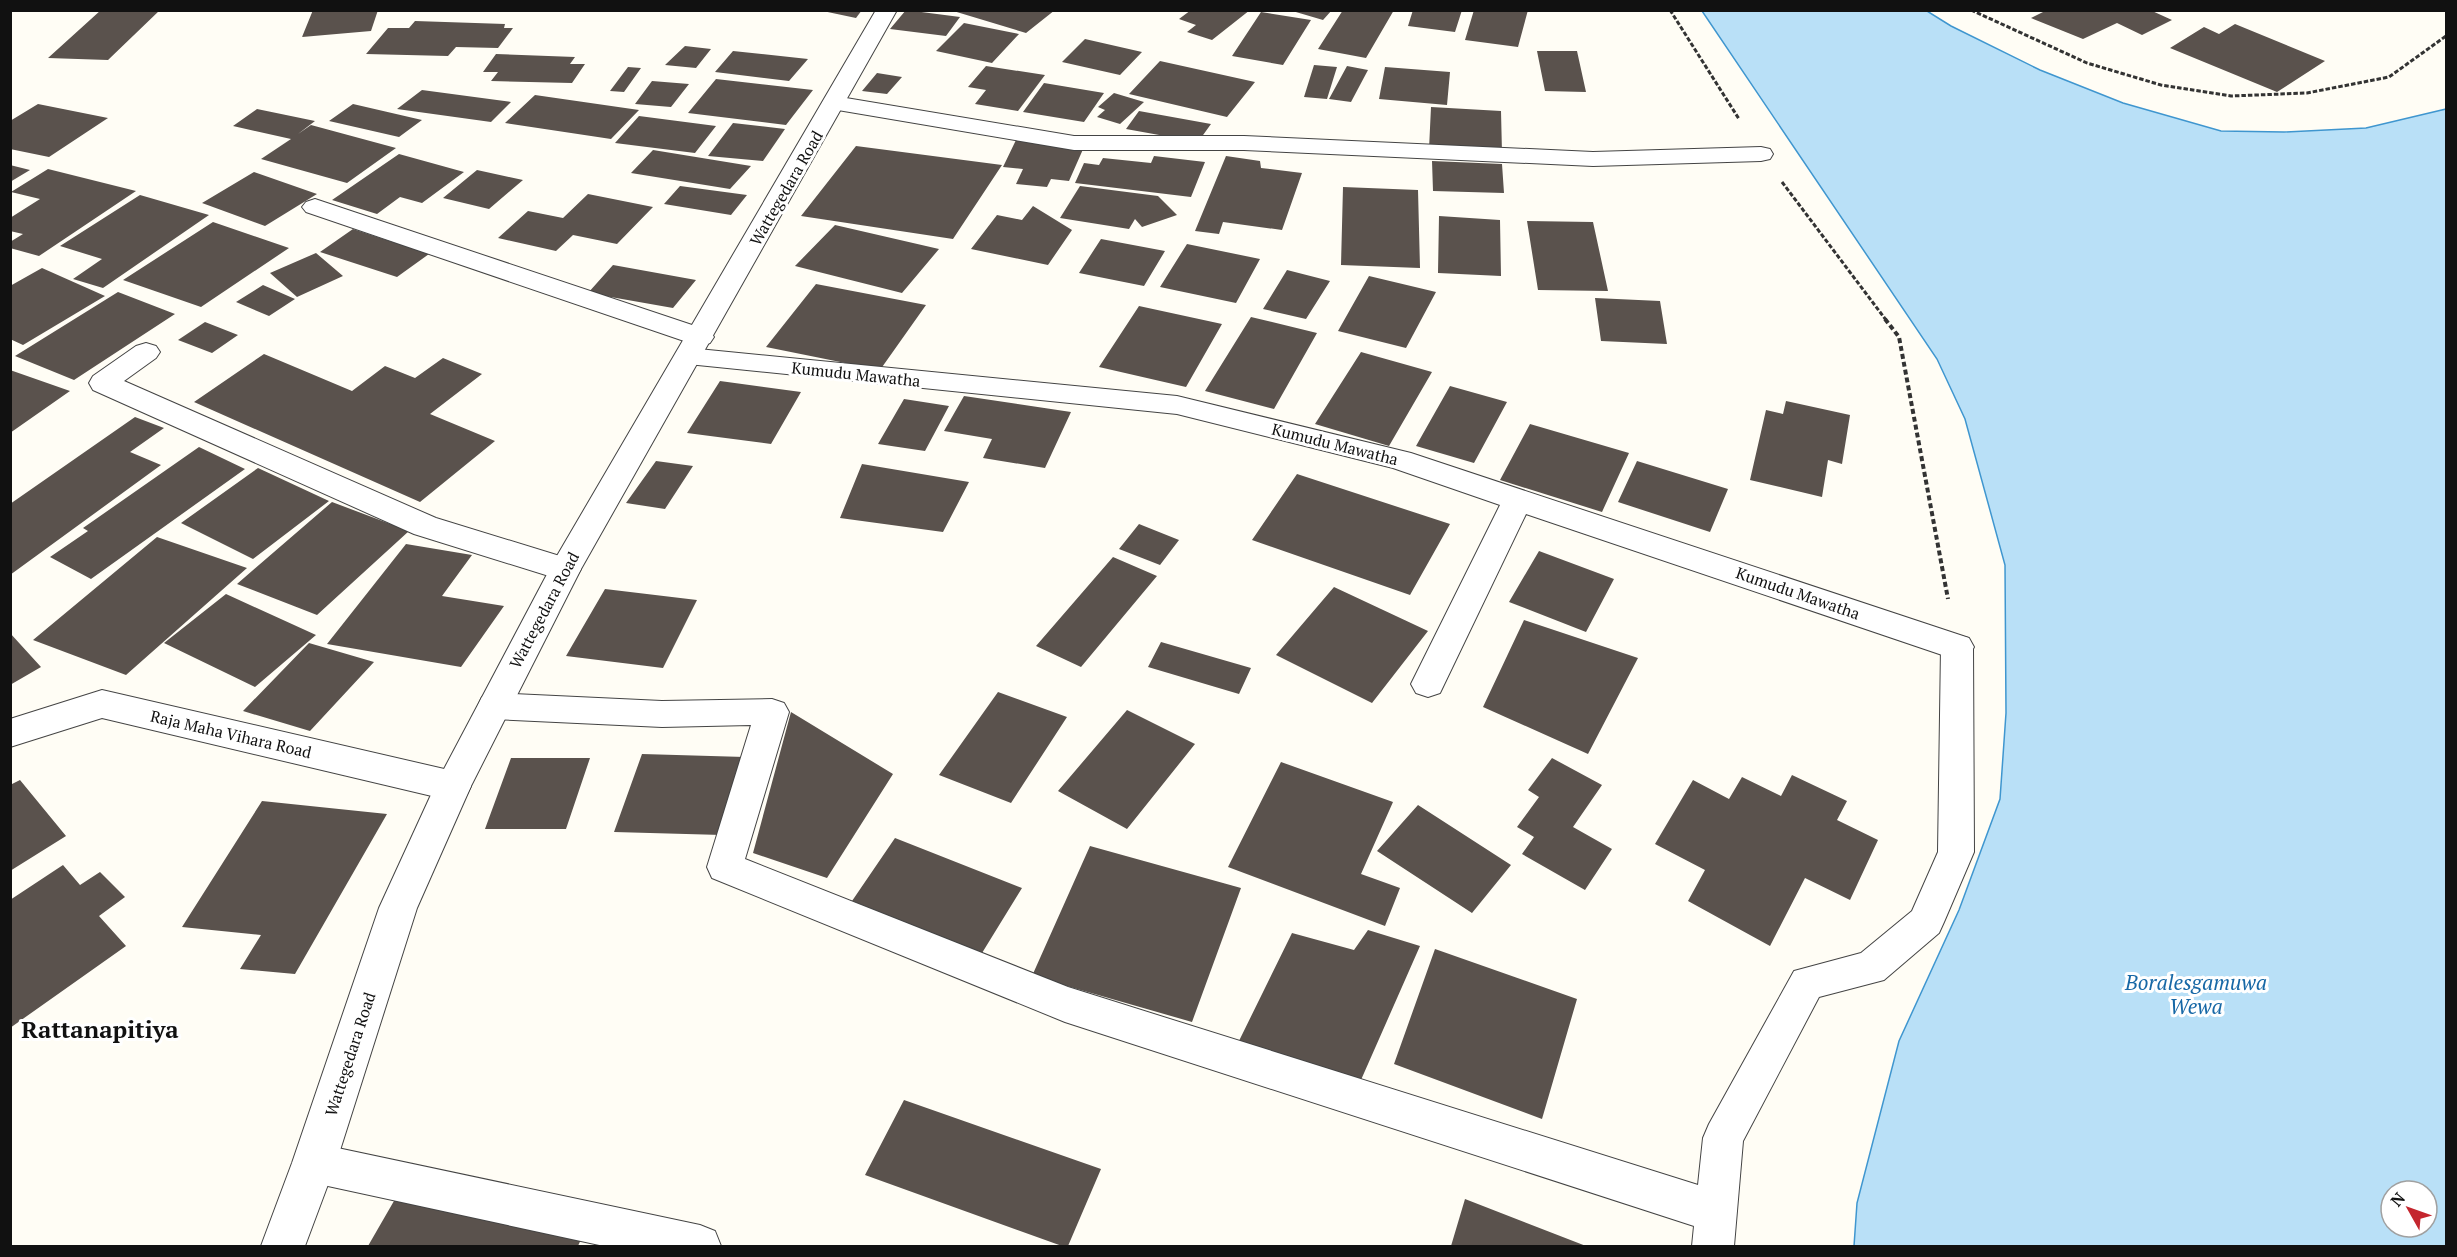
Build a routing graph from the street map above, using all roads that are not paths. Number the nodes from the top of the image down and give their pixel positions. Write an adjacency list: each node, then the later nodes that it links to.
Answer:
1 (887, 10): 2 (street, Wattegedara Road)
2 (834, 103): 3 (street); 5 (street, Wattegedara Road)
3 (1761, 154)
4 (315, 207): 5 (street, Kumudu Mawatha)
5 (694, 347): 7 (street, Kumudu Mawatha); 8 (street, Wattegedara Road)
6 (146, 352): 8 (street)
7 (1518, 499): 9 (street, Kumudu Mawatha); 10 (street)
8 (565, 569): 11 (street, Wattegedara Road)
9 (1957, 647): 15 (lane)
10 (1428, 684)
11 (494, 706): 13 (street, Wattegedara Road); 15 (lane)
12 (10, 733): 13 (street, Raja Maha Vihara Road)
13 (453, 786): 14 (street, Wattegedara Road)
14 (314, 1163): 16 (street, Wattegedara Road); 17 (lane)
15 (1715, 1229)
16 (283, 1246)
17 (700, 1246)

